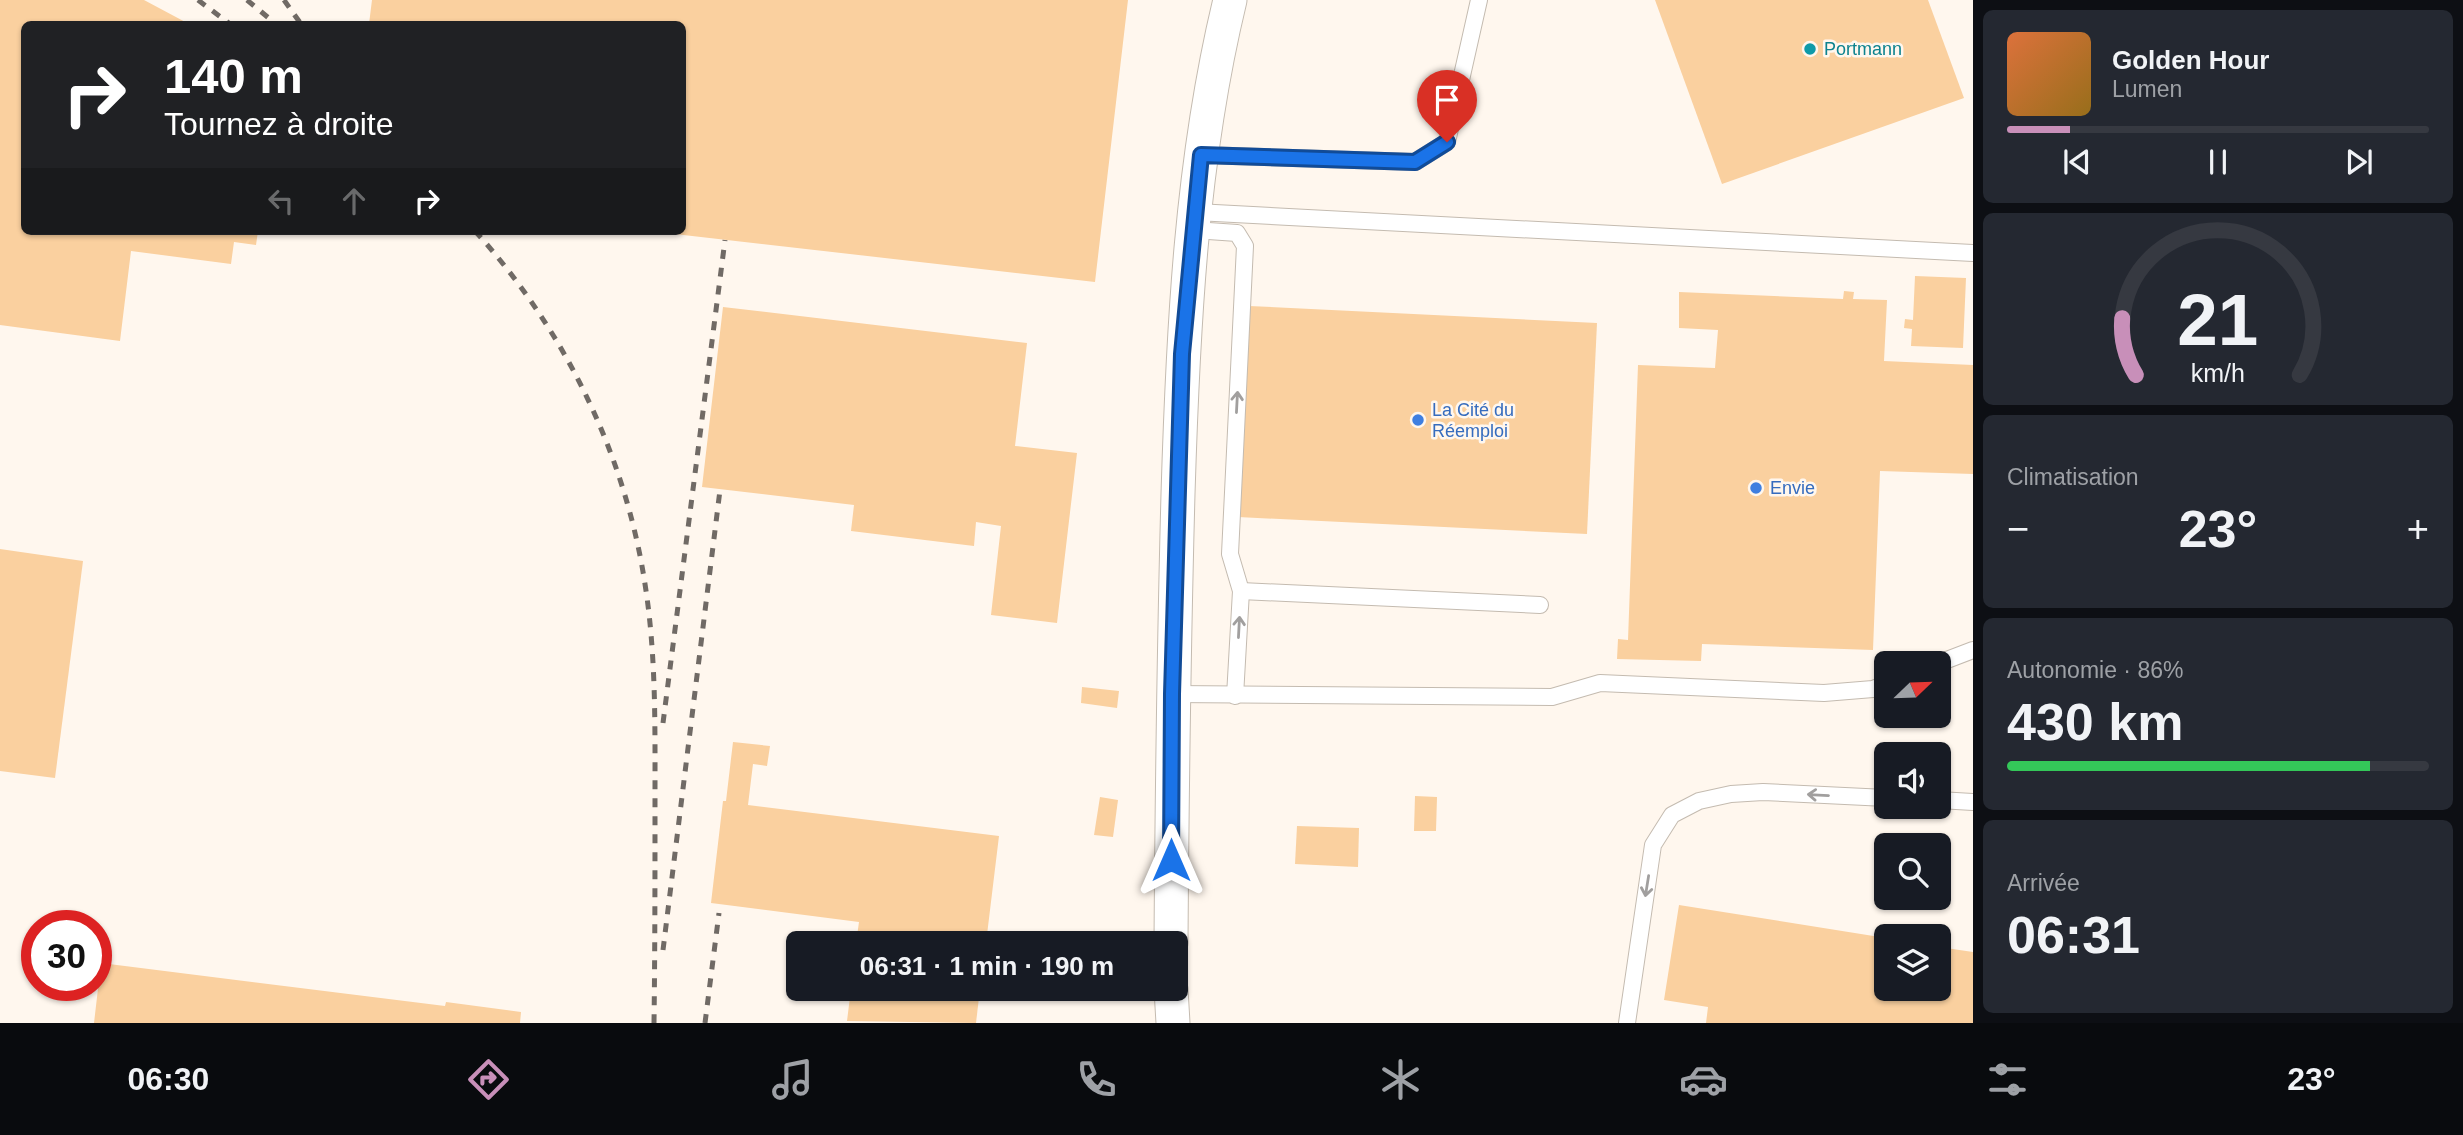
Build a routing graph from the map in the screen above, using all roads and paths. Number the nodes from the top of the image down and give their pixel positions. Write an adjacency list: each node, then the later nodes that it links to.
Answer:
1 (1230, 0): 3 (street)
2 (1479, 0): 3 (lane)
3 (1201, 155): 4 (street)
4 (1195, 221): 5 (lane); 6 (lane, one-way to 4); 11 (street)
5 (1973, 253)
6 (1241, 591): 7 (lane); 12 (lane, one-way to 6)
7 (1540, 606)
8 (1973, 650): 9 (lane)
9 (1951, 658)
10 (1874, 689): 12 (lane)
11 (1172, 694): 12 (lane); 16 (street)
12 (1235, 696)
13 (1874, 797): 19 (lane, one-way to 19)
14 (1951, 801): 15 (lane)
15 (1973, 802)
16 (1171, 931)
17 (1172, 1001): 18 (street)
18 (1173, 1023)
19 (1627, 1023)

